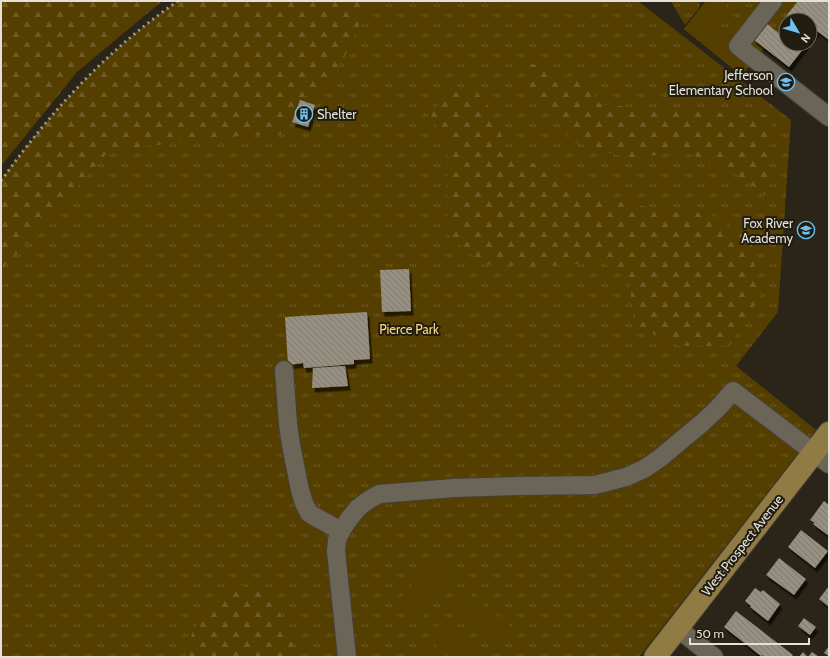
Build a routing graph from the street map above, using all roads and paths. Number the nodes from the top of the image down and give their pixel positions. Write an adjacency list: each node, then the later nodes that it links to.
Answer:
1 (773, 1): 2 (street)
2 (829, 117)
3 (284, 370): 6 (street)
4 (829, 434): 5 (main road, West Prospect Avenue)
5 (822, 458): 6 (street); 7 (main road, West Prospect Avenue)
6 (341, 531): 8 (street)
7 (677, 628): 9 (main road, West Prospect Avenue); 10 (street)
8 (347, 657)
9 (655, 657)
10 (714, 657)

